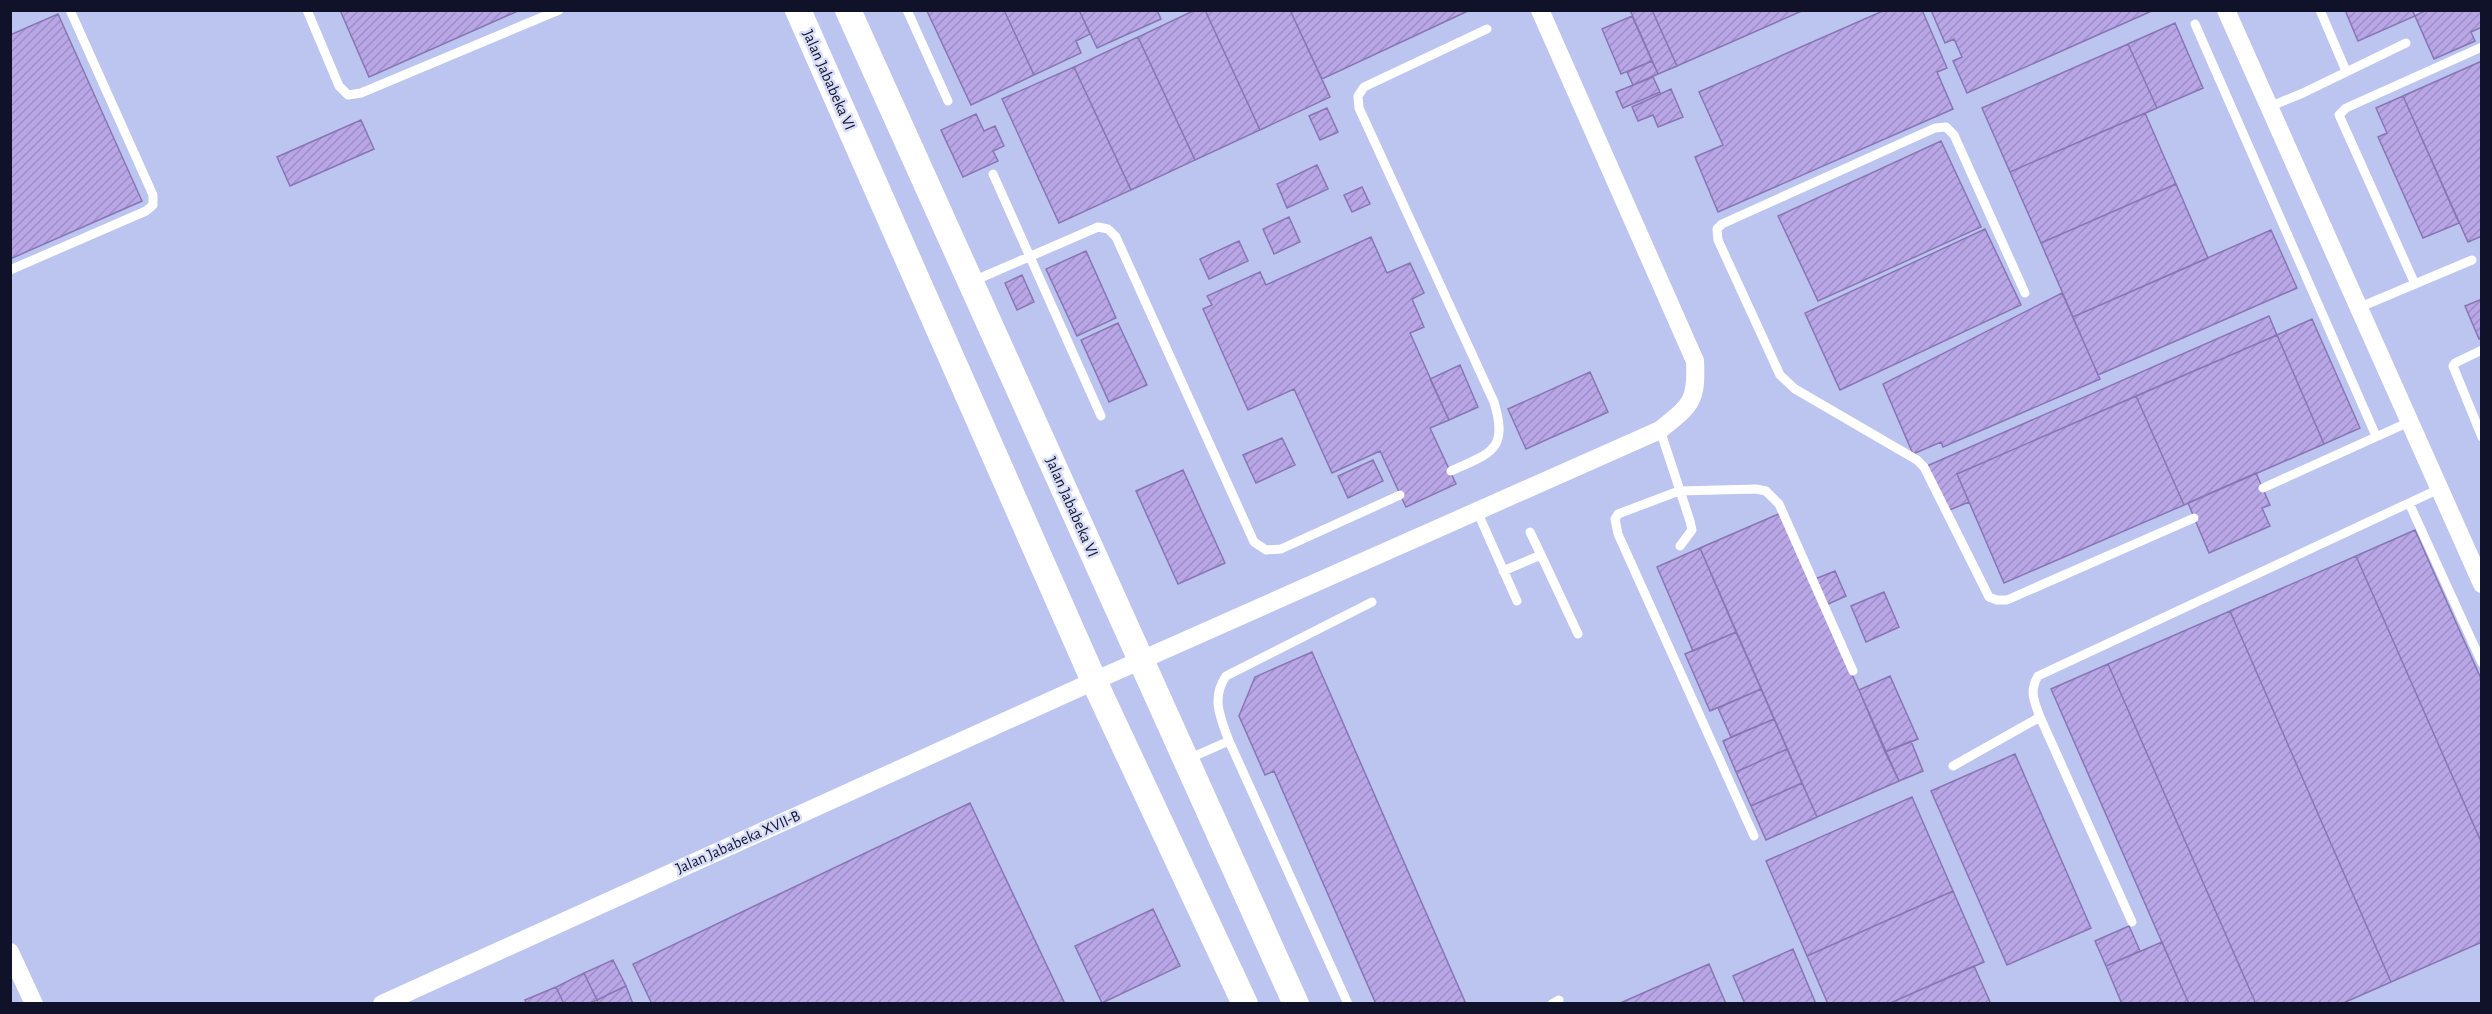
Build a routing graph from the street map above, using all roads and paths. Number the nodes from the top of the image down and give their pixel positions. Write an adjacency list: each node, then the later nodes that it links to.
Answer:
1 (70, 10): 20 (lane)
2 (307, 10): 3 (lane)
3 (559, 10)
4 (798, 10): 50 (street, Jalan Jababeka VI)
5 (848, 10): 21 (street, Jalan Jababeka VI)
6 (907, 10): 15 (lane)
7 (1540, 10): 28 (street, Jalan Jababeka XVII-B)
8 (2226, 10): 16 (street)
9 (2320, 10): 14 (lane)
10 (2195, 24): 29 (lane)
11 (1487, 29): 31 (lane)
12 (2406, 43): 14 (lane)
13 (2481, 47): 22 (lane)
14 (2346, 71): 16 (lane)
15 (948, 101)
16 (2269, 107): 24 (street)
17 (993, 174): 18 (lane)
18 (1028, 256): 21 (lane); 26 (lane); 35 (lane)
19 (2472, 260): 22 (lane)
20 (10, 270)
21 (971, 282): 47 (street, Jalan Jababeka VI)
22 (2415, 284): 24 (lane)
23 (2025, 293): 38 (lane)
24 (2358, 308): 27 (street)
25 (2481, 350): 30 (lane)
26 (1101, 416)
27 (2409, 422): 29 (lane); 33 (street)
28 (1660, 430): 34 (lane); 37 (street, Jalan Jababeka XVII-B)
29 (2376, 436): 32 (lane)
30 (2481, 437)
31 (1451, 471)
32 (2263, 488)
33 (2439, 489): 36 (lane); 43 (street)
34 (1679, 491): 40 (lane); 49 (lane); 55 (lane)
35 (1400, 495)
36 (2409, 503): 48 (lane); 51 (lane)
37 (1477, 511): 42 (lane); 47 (street, Jalan Jababeka XVII-B)
38 (2194, 518)
39 (1530, 532): 41 (lane)
40 (1680, 546)
41 (1541, 555): 42 (lane); 46 (lane)
42 (1503, 571): 44 (lane)
43 (2481, 584)
44 (1517, 601)
45 (1372, 602): 52 (lane)
46 (1578, 634)
47 (1142, 661): 50 (street, Jalan Jababeka XVII-B); 53 (street, Jalan Jababeka VI)
48 (2481, 663)
49 (1853, 671)
50 (1094, 681): 59 (street, Jalan Jababeka XVII-B); 60 (street, Jalan Jababeka VI)
51 (2040, 717): 54 (lane); 56 (lane)
52 (1229, 741): 53 (lane); 62 (lane)
53 (1186, 760): 61 (street, Jalan Jababeka VI)
54 (1953, 766)
55 (1755, 836)
56 (2132, 922)
57 (10, 952): 58 (street)
58 (34, 1004)
59 (382, 1004)
60 (1245, 1004)
61 (1296, 1004)
62 (1348, 1004)

